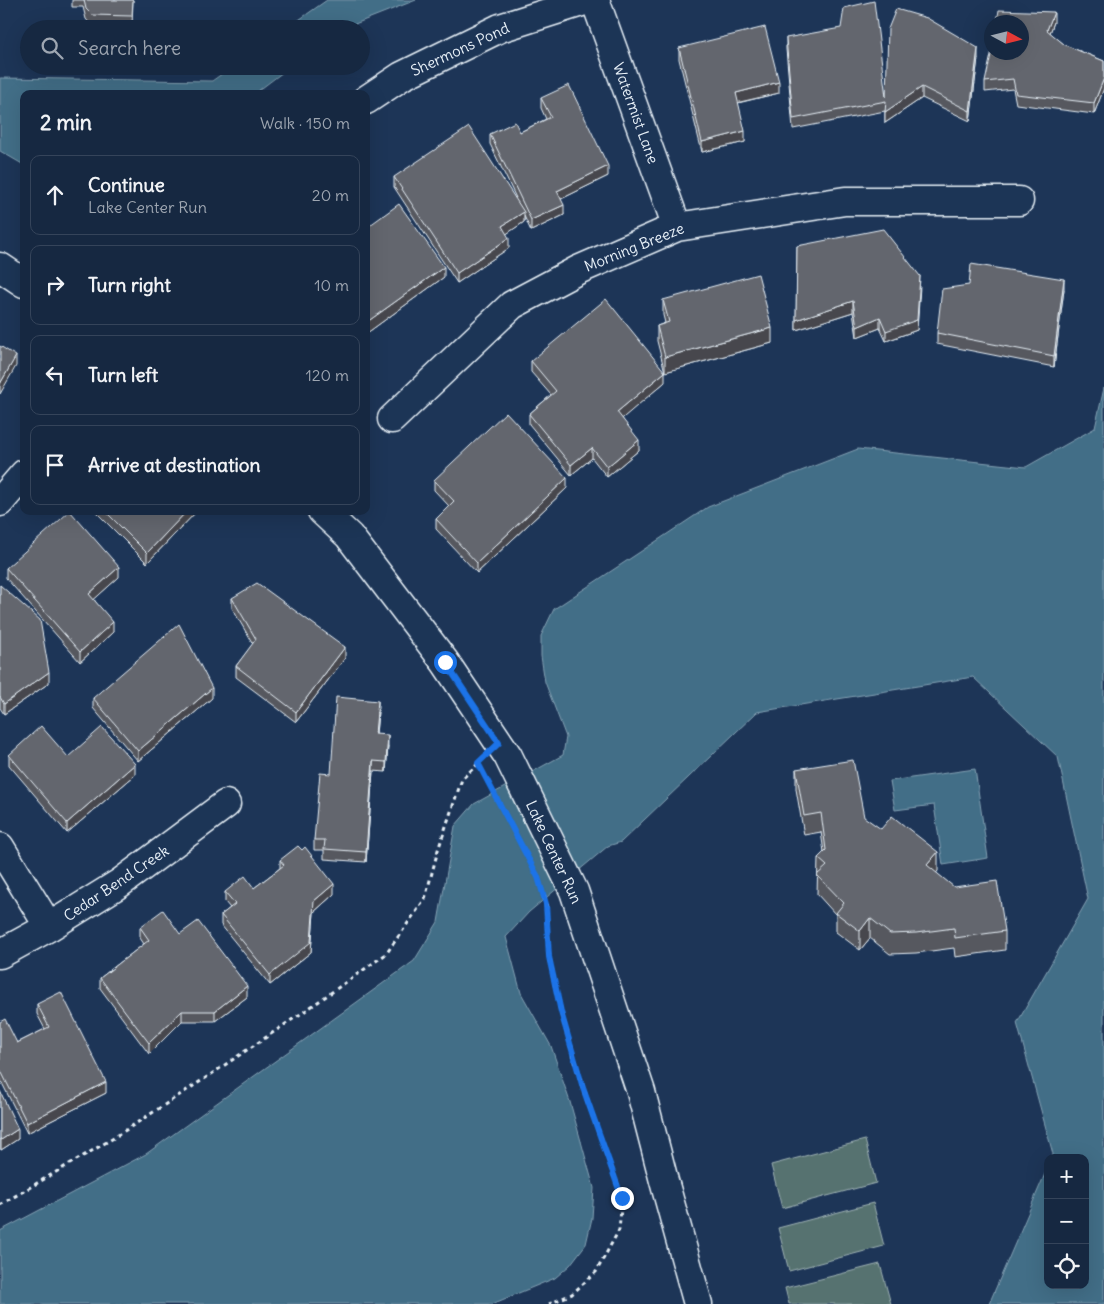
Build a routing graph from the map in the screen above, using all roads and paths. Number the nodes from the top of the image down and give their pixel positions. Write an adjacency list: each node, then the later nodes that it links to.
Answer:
1 (588, 0): 3 (street, Shermons Pond)
2 (595, 0): 5 (street, Watermist Lane)
3 (370, 97)
4 (1019, 201): 5 (street, Morning Breeze)
5 (676, 227): 8 (street, Morning Breeze)
6 (0, 267): 7 (street)
7 (20, 280)
8 (392, 419)
9 (20, 479): 10 (street)
10 (0, 502)
11 (326, 515): 12 (street, Lake Center Run)
12 (503, 749): 13 (path); 22 (street, Lake Center Run)
13 (478, 763): 14 (path); 20 (path)
14 (483, 772)
15 (226, 804): 18 (street, Cedar Bend Creek)
16 (0, 847): 18 (street)
17 (544, 895): 21 (path)
18 (49, 927): 19 (street, Cedar Bend Creek)
19 (0, 954)
20 (0, 1205)
21 (549, 1304)
22 (698, 1304)

